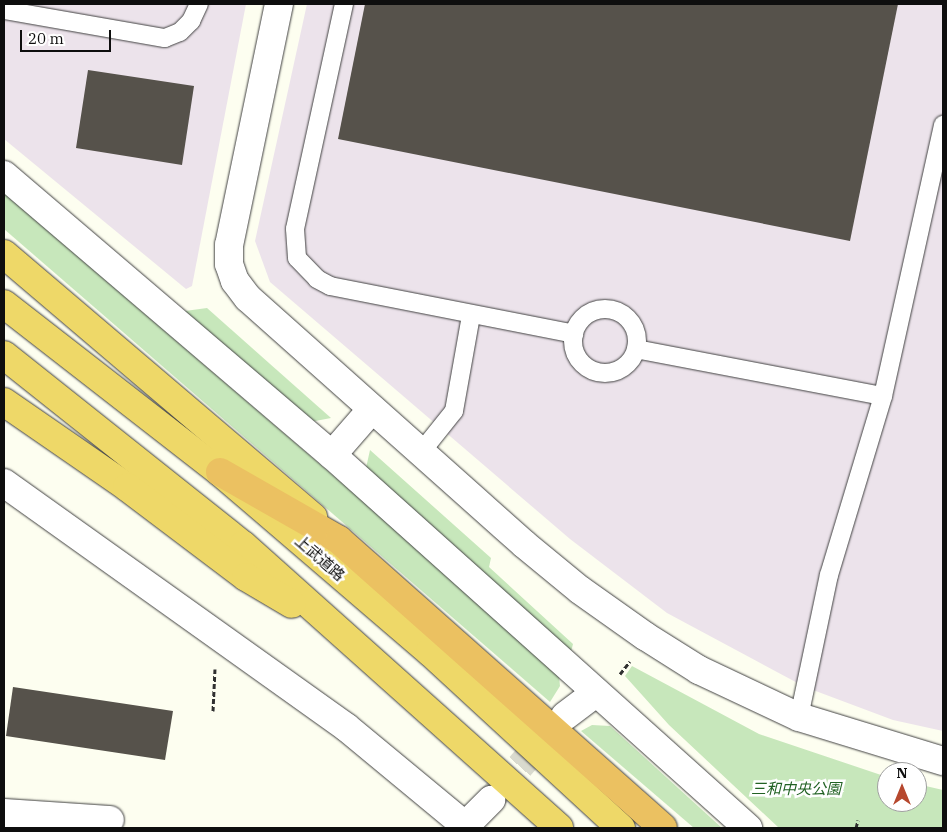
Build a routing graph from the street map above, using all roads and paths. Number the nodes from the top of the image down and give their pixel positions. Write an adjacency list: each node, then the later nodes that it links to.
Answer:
1 (199, 4): 4 (lane)
2 (279, 4): 15 (street)
3 (344, 4): 9 (lane)
4 (4, 10)
5 (943, 125): 13 (lane)
6 (4, 175): 17 (street)
7 (4, 254): 20 (highway)
8 (4, 304): 18 (highway, 上武道路)
9 (471, 316): 10 (lane); 16 (lane)
10 (574, 334): 11 (lane); 11 (lane)
11 (636, 349): 13 (lane)
12 (4, 355): 21 (highway)
13 (883, 396): 28 (lane)
14 (4, 402): 21 (highway)
15 (372, 409): 16 (street); 17 (street)
16 (422, 451): 28 (street)
17 (332, 455): 25 (street)
18 (220, 472): 20 (highway); 22 (highway, 上武道路)
19 (4, 482): 34 (street)
20 (339, 540): 22 (highway); 37 (highway)
21 (352, 639): 35 (highway)
22 (430, 652): 36 (highway, 上武道路)
23 (632, 658): 25 (path)
24 (215, 667): 26 (path)
25 (605, 687): 27 (street); 38 (street)
26 (213, 711)
27 (565, 716)
28 (798, 718): 29 (street)
29 (943, 761)
30 (490, 800): 34 (street)
31 (4, 813): 32 (street)
32 (110, 820)
33 (858, 820): 39 (path)
34 (465, 827)
35 (559, 828)
36 (621, 828)
37 (662, 828)
38 (748, 828)
39 (856, 828)

